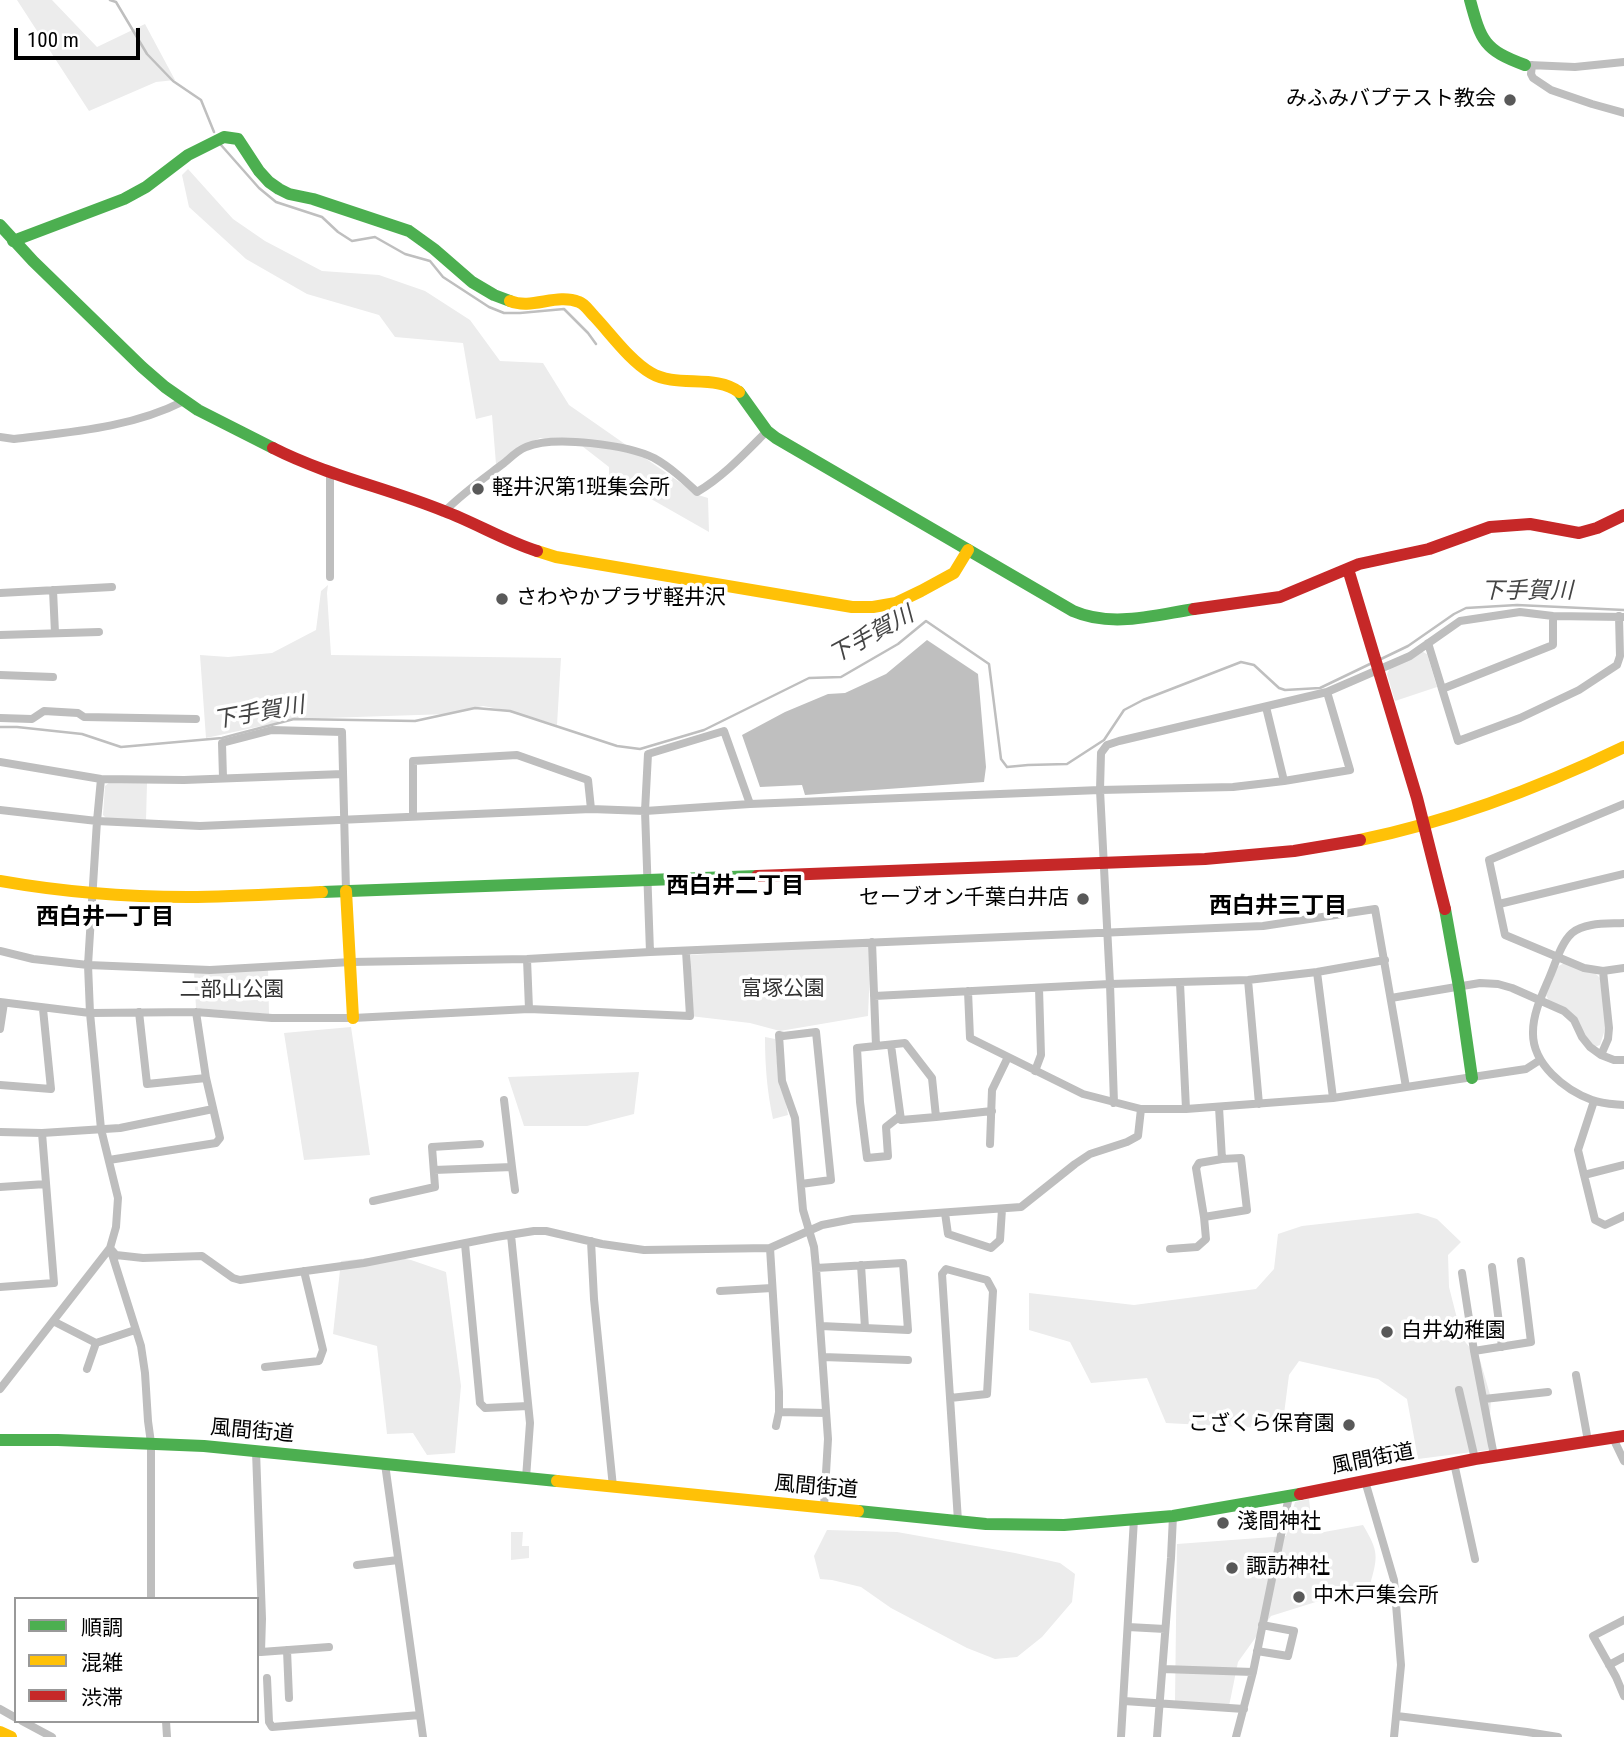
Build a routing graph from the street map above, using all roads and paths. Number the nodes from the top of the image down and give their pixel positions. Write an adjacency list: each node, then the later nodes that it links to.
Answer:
1 (1470, 0): 3 (street)
2 (1624, 62): 3 (street)
3 (1529, 65): 4 (street)
4 (1624, 113)
5 (0, 225): 6 (street)
6 (13, 241): 7 (street); 8 (street)
7 (184, 401): 9 (street); 10 (street)
8 (767, 431): 11 (street); 13 (street)
9 (0, 437)
10 (330, 472): 11 (street); 15 (street)
11 (445, 511): 13 (street)
12 (1624, 514): 14 (street)
13 (968, 550): 14 (street)
14 (1348, 569): 25 (street)
15 (330, 577)
16 (112, 587): 17 (street)
17 (53, 590): 18 (street); 22 (street)
18 (0, 593)
19 (1553, 616): 20 (street); 24 (street); 28 (street)
20 (1622, 616): 28 (street)
21 (99, 632): 22 (street)
22 (55, 634): 23 (street)
23 (0, 635)
24 (1428, 643): 25 (street); 28 (street)
25 (1376, 665): 29 (street); 48 (street)
26 (0, 675): 27 (street)
27 (53, 677)
28 (1442, 689)
29 (1327, 692): 30 (street); 38 (street)
30 (1266, 707): 38 (street); 39 (street)
31 (0, 718): 32 (street)
32 (196, 719)
33 (1624, 747): 48 (street)
34 (0, 762): 37 (street)
35 (343, 774): 36 (street); 36 (street); 46 (street)
36 (223, 778): 37 (street)
37 (101, 779): 47 (street)
38 (1284, 781): 39 (street)
39 (1100, 790): 40 (street); 49 (street)
40 (750, 804): 44 (street); 44 (street)
41 (1624, 804): 55 (street)
42 (591, 809): 44 (street); 45 (street); 45 (street)
43 (0, 810): 47 (street)
44 (645, 811): 51 (street)
45 (413, 816): 46 (street)
46 (345, 819): 47 (street); 53 (street)
47 (97, 821): 54 (street)
48 (1424, 826): 49 (street); 73 (street)
49 (1103, 862): 51 (street); 57 (street)
50 (1624, 874): 55 (street)
51 (646, 880): 53 (street); 61 (street)
52 (0, 881): 54 (street)
53 (346, 891): 54 (street); 65 (street)
54 (92, 893): 66 (street)
55 (1499, 904): 62 (street)
56 (1624, 923): 62 (street)
57 (1107, 933): 58 (street); 64 (street); 72 (street)
58 (872, 942): 60 (street); 76 (street)
59 (0, 951): 66 (street)
60 (686, 951): 61 (street); 81 (street)
61 (650, 952): 63 (street)
62 (1558, 957): 68 (street); 78 (street)
63 (527, 959): 65 (street); 81 (street)
64 (1385, 960): 69 (street); 77 (street)
65 (351, 962): 66 (street); 85 (street)
66 (88, 965): 84 (street)
67 (1624, 968): 68 (street)
68 (1602, 971): 89 (street)
69 (1317, 972): 70 (street); 98 (street)
70 (1248, 980): 71 (street); 102 (street)
71 (1180, 983): 72 (street); 106 (street)
72 (1111, 984): 74 (street); 101 (street)
73 (1459, 987): 77 (street); 78 (street); 94 (street)
74 (1039, 988): 75 (street); 93 (street)
75 (968, 991): 76 (street); 90 (street)
76 (874, 996): 88 (street)
77 (1391, 998): 97 (street)
78 (1540, 1001): 89 (street); 91 (street)
79 (2, 1003): 80 (street); 86 (street)
80 (43, 1009): 84 (street); 96 (street)
81 (530, 1009): 85 (street)
82 (139, 1012): 83 (street); 84 (street); 95 (street)
83 (196, 1012): 85 (street); 95 (street)
84 (90, 1013): 111 (street)
85 (353, 1018)
86 (0, 1029)
87 (891, 1045): 88 (street); 109 (street); 110 (street)
88 (876, 1046): 109 (street)
89 (1601, 1055): 92 (street)
90 (1008, 1057): 93 (street); 108 (street)
91 (1540, 1060): 94 (street); 100 (street)
92 (1624, 1060)
93 (1035, 1071): 101 (street)
94 (1472, 1077): 97 (street)
95 (206, 1078): 107 (street)
96 (0, 1085)
97 (1406, 1087): 98 (street)
98 (1333, 1098): 102 (street)
99 (504, 1100): 119 (street)
100 (1594, 1101): 103 (street); 121 (street)
101 (1114, 1103): 105 (street)
102 (1258, 1104): 104 (street)
103 (1624, 1105)
104 (1219, 1107): 106 (street); 116 (street)
105 (1141, 1109): 106 (street); 127 (street)
106 (1186, 1109)
107 (213, 1110): 111 (street); 117 (street)
108 (992, 1111): 110 (street); 115 (street)
109 (900, 1116): 110 (street)
110 (936, 1117)
111 (101, 1129): 113 (street); 117 (street)
112 (0, 1132): 113 (street)
113 (42, 1133): 122 (street)
114 (480, 1144): 120 (street)
115 (990, 1144)
116 (1222, 1159): 130 (street); 130 (street)
117 (108, 1160): 135 (street)
118 (1624, 1165): 121 (street)
119 (512, 1167): 120 (street); 125 (street)
120 (434, 1170): 126 (street)
121 (1584, 1175): 129 (street)
122 (46, 1184): 124 (street); 144 (street)
123 (801, 1184): 123 (street); 131 (street)
124 (0, 1187)
125 (515, 1189)
126 (373, 1201)
127 (1002, 1209): 128 (street); 128 (street)
128 (945, 1213): 131 (street)
129 (1624, 1216)
130 (1204, 1217): 137 (street)
131 (809, 1230): 136 (street); 141 (street)
132 (511, 1235): 133 (street); 134 (street); 164 (street)
133 (591, 1241): 136 (street); 180 (street)
134 (465, 1244): 142 (street); 164 (street)
135 (110, 1248): 142 (street); 147 (street); 150 (street)
136 (770, 1248): 145 (street)
137 (1170, 1249)
138 (1521, 1261): 152 (street)
139 (861, 1265): 141 (street); 149 (street); 149 (street)
140 (1492, 1267): 152 (street)
141 (816, 1268): 148 (street)
142 (304, 1271): 156 (street)
143 (1462, 1273): 153 (street)
144 (0, 1287)
145 (772, 1288): 146 (street); 165 (street)
146 (720, 1291)
147 (53, 1321): 151 (street); 159 (street)
148 (821, 1326): 149 (street); 154 (street)
149 (865, 1328)
150 (135, 1330): 151 (street); 171 (street)
151 (96, 1343): 157 (street)
152 (1502, 1347): 153 (street)
153 (1474, 1351): 163 (street)
154 (823, 1357): 155 (street); 166 (street)
155 (908, 1360)
156 (265, 1367)
157 (87, 1369)
158 (1576, 1375): 170 (street)
159 (0, 1389)
160 (1459, 1390): 174 (street)
161 (1548, 1392): 163 (street)
162 (950, 1398): 162 (street); 185 (street)
163 (1484, 1399): 173 (street)
164 (528, 1406): 178 (street)
165 (779, 1412): 166 (street); 167 (street)
166 (826, 1413): 182 (street)
167 (776, 1426)
168 (1619, 1437): 170 (street, 風間街道); 175 (street)
169 (0, 1440): 171 (street, 風間街道)
170 (1588, 1441): 173 (street, 風間街道)
171 (151, 1443): 172 (street, 風間街道); 189 (street)
172 (256, 1451): 177 (street, 風間街道); 197 (street)
173 (1494, 1456): 174 (street, 風間街道)
174 (1475, 1459): 176 (street, 風間街道)
175 (1624, 1461)
176 (1454, 1463): 179 (street, 風間街道); 186 (street)
177 (385, 1464): 178 (street, 風間街道); 187 (street)
178 (526, 1478): 180 (street, 風間街道)
179 (1365, 1481): 181 (street, 風間街道); 209 (street)
180 (613, 1487): 182 (street, 風間街道)
181 (1289, 1496): 183 (street, 風間街道); 191 (street)
182 (824, 1507): 185 (street, 風間街道)
183 (1173, 1516): 184 (street, 風間街道); 193 (street)
184 (1135, 1519): 185 (street, 風間街道); 192 (street)
185 (958, 1521)
186 (1475, 1559)
187 (398, 1560): 188 (street); 208 (street)
188 (357, 1565)
189 (152, 1597)
190 (1624, 1620): 199 (street)
191 (1262, 1625): 196 (street); 196 (street)
192 (1128, 1627): 193 (street); 205 (street)
193 (1165, 1629): 200 (street)
194 (329, 1647): 195 (street)
195 (287, 1650): 197 (street); 204 (street)
196 (1257, 1651): 201 (street)
197 (259, 1652)
198 (1624, 1657): 199 (street)
199 (1609, 1665): 203 (street)
200 (1163, 1669): 201 (street); 206 (street)
201 (1253, 1672): 207 (street)
202 (267, 1678): 208 (street)
203 (1624, 1696)
204 (289, 1698)
205 (1124, 1701): 206 (street); 215 (street)
206 (1159, 1704): 207 (street); 216 (street)
207 (1244, 1709): 217 (street)
208 (421, 1715): 214 (street)
209 (1397, 1716): 218 (street); 219 (street)
210 (26, 1723): 213 (street)
211 (0, 1732): 212 (street)
212 (11, 1737)
213 (52, 1737)
214 (423, 1737)
215 (1121, 1737)
216 (1157, 1737)
217 (1236, 1737)
218 (1394, 1737)
219 (1558, 1737)

